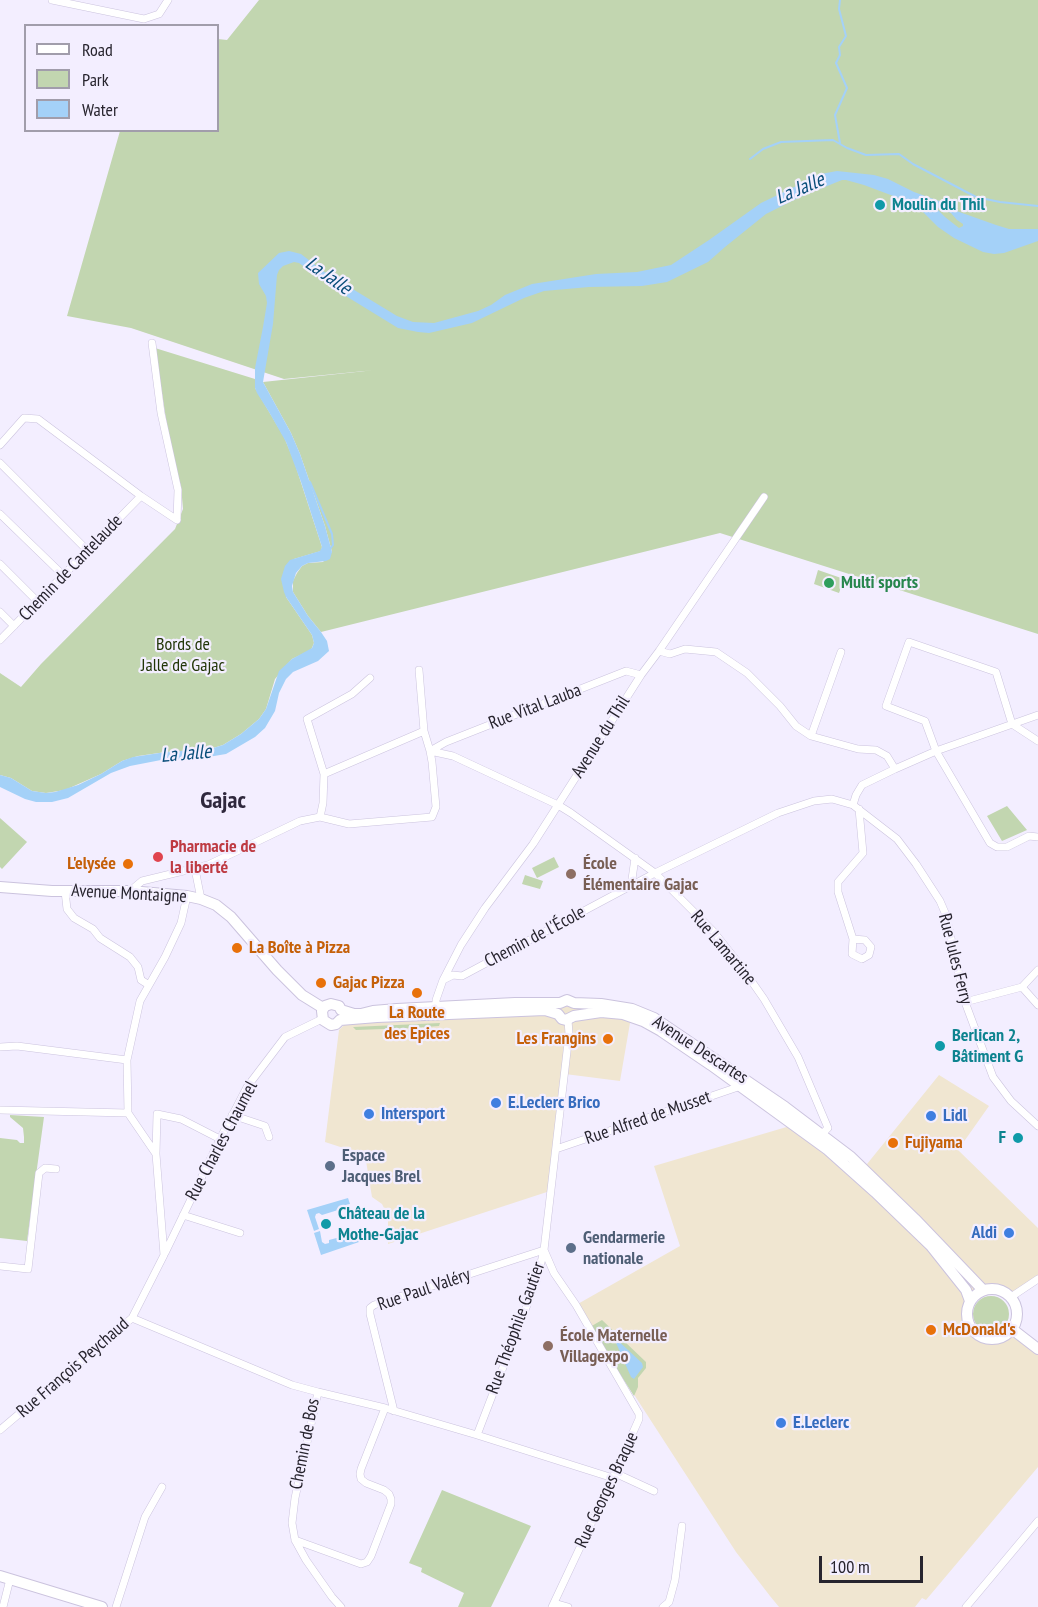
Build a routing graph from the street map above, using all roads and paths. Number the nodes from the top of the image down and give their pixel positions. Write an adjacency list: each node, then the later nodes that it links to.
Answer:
1 (52, 0): 2 (street)
2 (168, 0)
3 (152, 343): 6 (street)
4 (0, 445): 6 (street)
5 (0, 463): 9 (street)
6 (141, 496): 9 (street, Chemin de Cantelaude)
7 (764, 497): 16 (street, Avenue du Thil)
8 (0, 514): 11 (street)
9 (88, 551): 11 (street, Chemin de Cantelaude)
10 (0, 564): 12 (street)
11 (63, 575): 12 (street, Chemin de Cantelaude)
12 (37, 601): 14 (street, Chemin de Cantelaude)
13 (0, 612): 14 (street)
14 (14, 626): 15 (street, Chemin de Cantelaude)
15 (0, 640)
16 (659, 651): 19 (street, Avenue du Thil); 24 (street)
17 (841, 652): 24 (street)
18 (419, 670): 23 (street)
19 (641, 675): 26 (street, Rue Vital Lauba); 30 (street, Avenue du Thil)
20 (370, 678): 29 (street)
21 (1038, 715): 22 (street)
22 (1012, 724): 25 (street); 27 (street); 27 (street)
23 (424, 731): 26 (street); 29 (street)
24 (811, 736): 28 (street)
25 (1038, 741)
26 (430, 751): 30 (street, Rue Lamartine); 32 (street)
27 (936, 751): 28 (street); 33 (street)
28 (895, 769): 31 (street)
29 (324, 774): 32 (street)
30 (558, 805): 34 (street, Rue Lamartine); 45 (street, Avenue du Thil)
31 (856, 807): 36 (street, Chemin de l'École); 43 (street); 48 (street, Rue Jules Ferry)
32 (320, 816): 35 (street)
33 (1038, 837)
34 (635, 858): 36 (street, Rue Lamartine); 37 (street)
35 (195, 869): 40 (street); 42 (street)
36 (655, 873): 37 (street, Chemin de l'École); 63 (street, Rue Lamartine)
37 (631, 886): 45 (street, Chemin de l'École)
38 (0, 887): 39 (main road, Avenue Montaigne)
39 (65, 891): 40 (main road, Avenue Montaigne); 46 (street)
40 (130, 891): 41 (main road, Avenue Montaigne)
41 (187, 896): 42 (main road, Avenue Montaigne); 46 (street)
42 (201, 899): 53 (main road, Avenue Montaigne)
43 (853, 939)
44 (1038, 970): 47 (street)
45 (443, 980): 52 (street)
46 (149, 986): 57 (street)
47 (1022, 987): 48 (street); 50 (street)
48 (965, 1002): 62 (street, Rue Jules Ferry)
49 (573, 1003): 51 (main road, Avenue Descartes); 55 (main road); 63 (main road, Avenue Descartes)
50 (1038, 1005)
51 (559, 1008): 52 (main road, Avenue Descartes); 55 (main road)
52 (436, 1010): 54 (main road, Avenue Descartes)
53 (322, 1013): 54 (main road); 54 (main road); 61 (street, Rue Charles Chaumel)
54 (341, 1015)
55 (571, 1018): 58 (main road, Avenue Descartes); 66 (street, Rue Théophile Gautier)
56 (0, 1047): 57 (street)
57 (127, 1059): 60 (street)
58 (741, 1086): 66 (street, Rue Alfred de Musset); 77 (main road, Avenue Descartes)
59 (0, 1110): 60 (street)
60 (128, 1113): 67 (street)
61 (232, 1115): 64 (street); 65 (street, Rue Charles Chaumel)
62 (1038, 1126)
63 (822, 1134): 75 (main road, Avenue Descartes)
64 (269, 1137)
65 (220, 1139): 67 (street); 69 (street, Rue Charles Chaumel)
66 (556, 1149): 71 (street, Rue Théophile Gautier)
67 (156, 1154): 72 (street)
68 (56, 1169): 73 (street)
69 (183, 1215): 70 (street); 72 (street, Rue Charles Chaumel)
70 (240, 1233)
71 (544, 1250): 83 (street, Rue Paul Valéry); 85 (street, Rue Théophile Gautier); 86 (street, Rue Georges Braque)
72 (164, 1255): 78 (street, Rue François Peychaud)
73 (0, 1266)
74 (1038, 1279): 76 (street)
75 (983, 1290): 76 (main road); 77 (main road)
76 (1011, 1297): 79 (main road)
77 (970, 1302): 79 (main road, Avenue Descartes)
78 (132, 1318): 81 (street, Chemin de Bos); 84 (street, Rue François Peychaud)
79 (1012, 1329): 80 (main road)
80 (1038, 1349)
81 (318, 1392): 82 (street); 91 (street, Chemin de Bos)
82 (385, 1408): 83 (street); 91 (street)
83 (394, 1411): 85 (street)
84 (0, 1430)
85 (477, 1435): 86 (street)
86 (614, 1476): 88 (street); 93 (street, Rue Georges Braque)
87 (162, 1487): 96 (street)
88 (654, 1491)
89 (1038, 1521): 100 (street)
90 (682, 1526): 99 (street)
91 (295, 1540): 97 (street, Chemin de Bos)
92 (5, 1578): 94 (street); 95 (main road)
93 (553, 1605): 98 (street)
94 (3, 1607)
95 (102, 1607)
96 (116, 1607)
97 (342, 1607)
98 (568, 1607)
99 (663, 1607)
100 (966, 1607)

